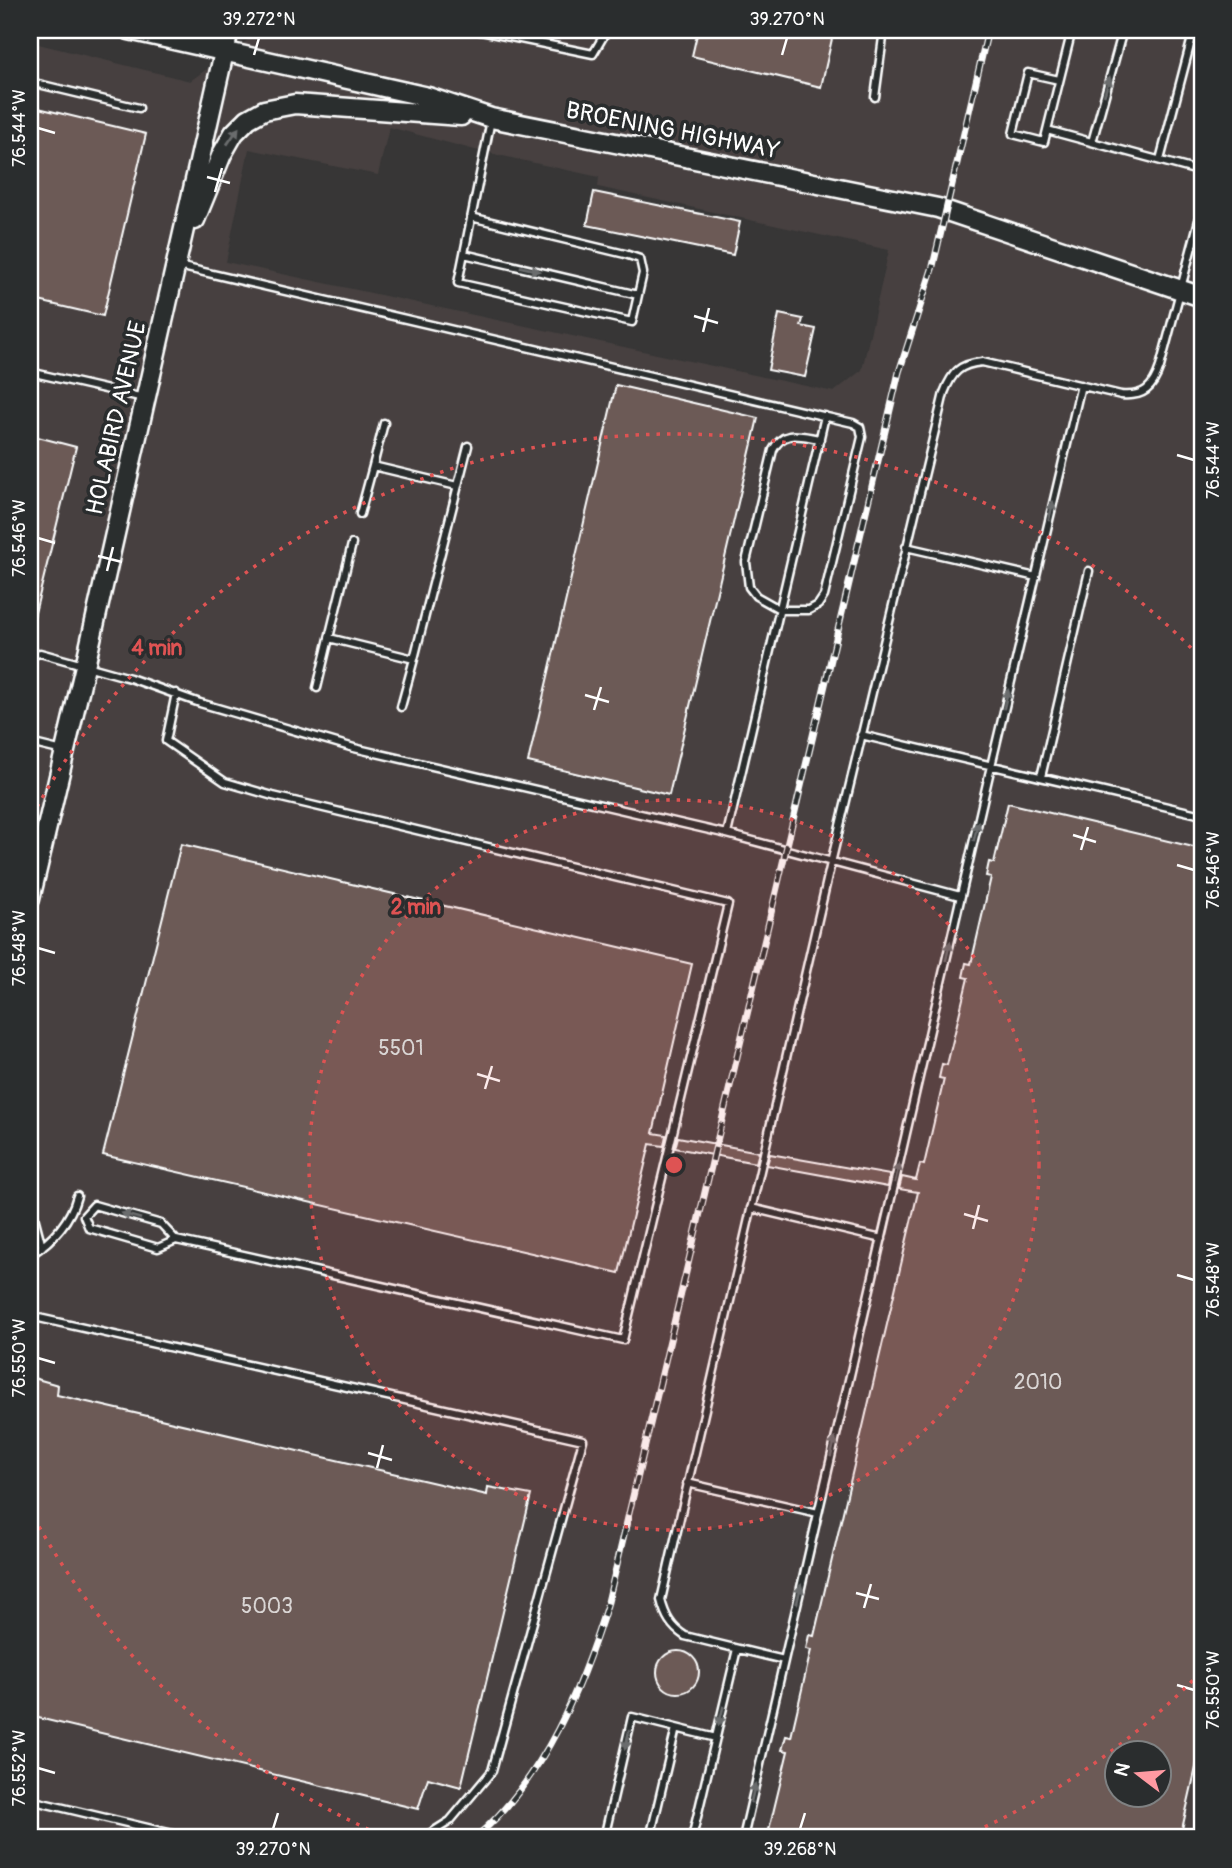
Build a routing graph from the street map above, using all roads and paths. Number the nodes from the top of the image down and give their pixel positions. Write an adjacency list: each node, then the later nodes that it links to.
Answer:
1 (136, 30): 9 (main road, BROENING HIGHWAY)
2 (229, 30): 9 (main road, HOLABIRD AVENUE)
3 (476, 30): 4 (lane)
4 (607, 30)
5 (884, 30): 12 (lane)
6 (1072, 30): 10 (lane)
7 (1123, 30): 16 (lane, one-way to 7)
8 (1194, 30): 17 (lane)
9 (224, 52): 14 (main road, BROENING HIGHWAY); 22 (main road, HOLABIRD AVENUE)
10 (1059, 80): 15 (lane); 15 (lane)
11 (30, 82): 13 (lane)
12 (875, 97)
13 (139, 108)
14 (491, 118): 20 (lane); 22 (main road, one-way to 14); 23 (main road, BROENING HIGHWAY)
15 (1047, 130): 16 (lane)
16 (1091, 142): 17 (lane)
17 (1160, 160): 18 (lane)
18 (1202, 172)
19 (1202, 209): 23 (lane)
20 (471, 217): 21 (lane); 24 (lane)
21 (464, 254): 24 (lane, one-way to 24); 24 (lane)
22 (177, 266): 28 (main road, HOLABIRD AVENUE); 29 (lane)
23 (1180, 289): 25 (main road, BROENING HIGHWAY); 27 (lane)
24 (638, 295)
25 (1202, 297)
26 (30, 372): 28 (lane)
27 (1081, 385): 37 (lane); 39 (lane, one-way to 27)
28 (146, 398): 44 (main road, HOLABIRD AVENUE)
29 (825, 416): 31 (lane); 40 (lane)
30 (384, 423): 33 (lane)
31 (820, 439): 40 (lane); 40 (lane)
32 (468, 446): 34 (lane)
33 (373, 466): 34 (lane); 35 (lane)
34 (457, 486): 43 (lane)
35 (360, 514)
36 (352, 544): 41 (lane)
37 (906, 547): 39 (lane); 48 (lane)
38 (1089, 571): 52 (lane)
39 (1036, 577): 51 (lane, one-way to 39)
40 (781, 610): 54 (lane)
41 (329, 638): 43 (lane); 45 (lane)
42 (30, 656): 44 (lane)
43 (414, 659): 47 (lane)
44 (85, 666): 46 (lane); 50 (main road, HOLABIRD AVENUE)
45 (317, 688)
46 (176, 693): 54 (lane); 64 (lane)
47 (401, 708)
48 (861, 735): 51 (lane); 55 (lane)
49 (30, 743): 50 (lane)
50 (65, 752): 57 (main road, HOLABIRD AVENUE)
51 (991, 766): 52 (lane); 56 (lane, one-way to 51)
52 (1041, 778): 53 (lane)
53 (1202, 815)
54 (727, 834): 55 (lane)
55 (831, 863): 56 (lane); 59 (lane)
56 (960, 896): 63 (lane, one-way to 56)
57 (30, 899)
58 (77, 1196): 61 (lane)
59 (751, 1208): 63 (lane); 68 (lane)
60 (32, 1209): 65 (lane)
61 (72, 1213): 62 (lane); 65 (lane)
62 (84, 1216): 64 (lane); 64 (lane, one-way to 62)
63 (882, 1239): 69 (lane, one-way to 63)
64 (176, 1240)
65 (42, 1247): 66 (lane)
66 (30, 1255)
67 (30, 1316): 76 (lane)
68 (687, 1483): 69 (lane); 70 (lane)
69 (818, 1513): 71 (lane, one-way to 69)
70 (737, 1649): 71 (lane); 73 (lane, one-way to 73)
71 (784, 1660): 80 (lane, one-way to 71)
72 (676, 1728): 73 (lane); 77 (lane, one-way to 77); 78 (lane)
73 (716, 1738): 79 (lane)
74 (30, 1800): 75 (lane)
75 (190, 1838)
76 (423, 1838)
77 (604, 1838)
78 (650, 1838)
79 (692, 1838)
80 (743, 1838)

